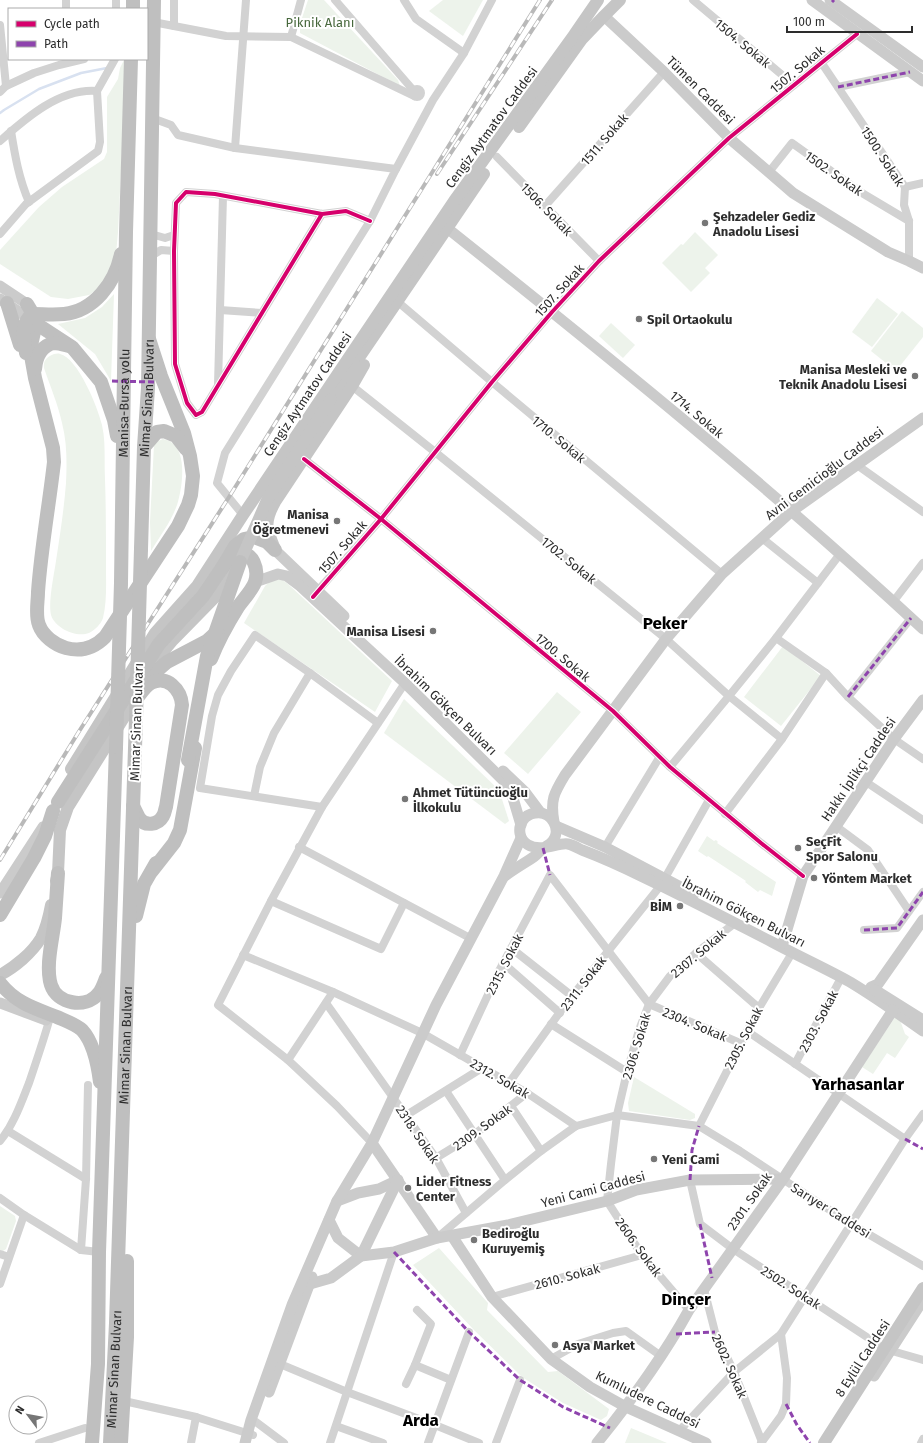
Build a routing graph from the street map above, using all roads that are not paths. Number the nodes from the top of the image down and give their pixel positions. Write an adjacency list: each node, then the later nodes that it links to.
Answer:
1 (154, 0): 14 (highway, Mimar Sinan Bulvarı)
2 (174, 0): 16 (street)
3 (246, 0): 18 (street)
4 (300, 0): 19 (street)
5 (335, 0): 35 (street)
6 (404, 0): 20 (street)
7 (492, 0): 20 (street)
8 (598, 0): 86 (main road, Cengiz Aytmatov Caddesi)
9 (620, 0): 13 (main road, Cengiz Aytmatov Caddesi)
10 (693, 0): 30 (street, 1504. Sokak)
11 (812, 0): 12 (main road)
12 (829, 4): 17 (main road); 25 (main road)
13 (604, 16): 27 (main road, Tümen Caddesi); 42 (main road, Cengiz Aytmatov Caddesi)
14 (153, 22): 16 (street); 37 (highway, Mimar Sinan Bulvarı)
15 (0, 25): 31 (street)
16 (174, 26): 18 (street)
17 (857, 34): 24 (street, 1507. Sokak); 28 (main road)
18 (243, 37): 19 (street); 41 (street)
19 (292, 37): 35 (street)
20 (464, 53): 36 (street)
21 (114, 60): 33 (street)
22 (131, 60): 54 (highway, Manisa-Bursa yolu)
23 (66, 61): 31 (street)
24 (821, 62): 30 (street, 1507. Sokak); 32 (street, 1500. Sokak)
25 (918, 62): 26 (main road)
26 (923, 68)
27 (664, 72): 39 (main road, Tümen Caddesi); 49 (street, 1511. Sokak)
28 (910, 72): 29 (main road); 32 (street)
29 (923, 81)
30 (794, 85): 39 (street, 1507. Sokak)
31 (6, 86): 34 (street)
32 (838, 87): 46 (street, 1500. Sokak)
33 (97, 91): 38 (street); 48 (street)
34 (0, 92)
35 (416, 94): 36 (street)
36 (433, 100): 43 (street)
37 (152, 118): 41 (street); 56 (highway, Mimar Sinan Bulvarı)
38 (11, 131): 40 (street); 48 (street)
39 (729, 138): 44 (main road, Tümen Caddesi); 60 (street, 1507. Sokak)
40 (0, 141)
41 (235, 148): 43 (street)
42 (496, 157): 49 (street, 1506. Sokak); 53 (main road, Cengiz Aytmatov Caddesi)
43 (396, 169): 52 (street)
44 (769, 172): 51 (street, 1502. Sokak); 61 (main road, Tümen Caddesi)
45 (923, 183): 46 (street)
46 (905, 187): 51 (street, 1500. Sokak)
47 (223, 196): 50 (street); 57 (street); 66 (street)
48 (29, 202): 55 (street)
49 (544, 207): 60 (street, 1506. Sokak)
50 (322, 214): 52 (street); 68 (street)
51 (909, 220): 61 (street, 1500. Sokak)
52 (370, 221): 86 (street)
53 (447, 228): 65 (main road, Cengiz Aytmatov Caddesi); 67 (main road, 1714. Sokak)
54 (126, 232): 69 (highway); 83 (highway, Manisa-Bursa yolu)
55 (0, 234)
56 (151, 234): 57 (street); 59 (highway, Mimar Sinan Bulvarı)
57 (174, 235): 58 (street)
58 (174, 251): 59 (street); 75 (street)
59 (151, 256): 71 (highway, Mimar Sinan Bulvarı)
60 (599, 261): 67 (street, 1507. Sokak)
61 (909, 261): 62 (main road, Tümen Caddesi)
62 (923, 268)
63 (0, 286): 69 (main road)
64 (3, 301): 69 (main road); 73 (highway)
65 (398, 302): 70 (main road, Cengiz Aytmatov Caddesi); 74 (street, 1710. Sokak)
66 (220, 310): 68 (street); 75 (street)
67 (552, 312): 74 (street, 1507. Sokak); 84 (main road, 1714. Sokak)
68 (262, 313): 75 (street)
69 (31, 315): 72 (highway); 73 (highway)
70 (386, 319): 76 (main road); 91 (main road, Cengiz Aytmatov Caddesi, bridge)
71 (149, 339): 78 (highway, Mimar Sinan Bulvarı); 80 (highway)
72 (72, 347): 73 (highway); 83 (highway)
73 (35, 378): 80 (highway)
74 (492, 382): 79 (street, 1507. Sokak); 94 (street, 1710. Sokak)
75 (218, 386)
76 (352, 386): 79 (street, 1702. Sokak); 81 (main road)
77 (923, 418): 82 (main road, Avni Gemicioğlu Caddesi)
78 (144, 447): 80 (highway); 122 (highway, Mimar Sinan Bulvarı, bridge)
79 (435, 452): 87 (street, 1507. Sokak); 103 (street, 1702. Sokak)
80 (190, 456)
81 (304, 459): 87 (street, 1700. Sokak); 89 (main road)
82 (858, 465): 84 (main road, Avni Gemicioğlu Caddesi); 85 (street)
83 (123, 472): 159 (highway, Manisa-Bursa yolu, bridge)
84 (792, 511): 88 (main road, Avni Gemicioğlu Caddesi); 90 (main road, 1714. Sokak)
85 (923, 512)
86 (243, 515): 121 (main road, Cengiz Aytmatov Caddesi)
87 (381, 519): 97 (street, 1507. Sokak); 111 (street, 1700. Sokak)
88 (762, 538): 94 (main road, Avni Gemicioğlu Caddesi); 96 (street)
89 (275, 550): 93 (highway); 97 (main road, İbrahim Gökçen Bulvarı)
90 (840, 554): 96 (street); 98 (main road, 1714. Sokak)
91 (240, 562): 109 (main road, Cengiz Aytmatov Caddesi, bridge); 134 (highway, bridge)
92 (923, 563): 98 (street)
93 (222, 568): 95 (highway); 121 (highway)
94 (722, 574): 103 (main road, Avni Gemicioğlu Caddesi)
95 (255, 582): 97 (main road, İbrahim Gökçen Bulvarı); 99 (highway)
96 (818, 583): 102 (street)
97 (315, 594): 106 (main road, İbrahim Gökçen Bulvarı); 124 (main road, İbrahim Gökçen Bulvarı)
98 (893, 602): 100 (main road, 1714. Sokak)
99 (232, 617): 109 (highway); 134 (highway)
100 (911, 618): 101 (main road, 1714. Sokak); 108 (street)
101 (923, 629)
102 (776, 638): 105 (street); 107 (street)
103 (666, 639): 107 (street, 1702. Sokak); 111 (main road, Avni Gemicioğlu Caddesi)
104 (310, 672): 112 (street); 119 (street); 119 (street)
105 (826, 673): 108 (street); 113 (street)
106 (405, 683): 112 (street); 128 (main road, İbrahim Gökçen Bulvarı)
107 (729, 696): 113 (street, 1702. Sokak); 117 (street)
108 (848, 697): 114 (street)
109 (135, 700): 122 (highway); 135 (main road, Cengiz Aytmatov Caddesi)
110 (923, 700): 114 (main road, Hakkı İplikçi Caddesi)
111 (613, 711): 115 (street, 1700. Sokak); 127 (main road, Avni Gemicioğlu Caddesi)
112 (378, 723): 123 (street)
113 (782, 739): 125 (street)
114 (894, 739): 116 (street); 118 (main road, Hakkı İplikçi Caddesi)
115 (659, 758): 117 (street, 1700. Sokak); 132 (street)
116 (923, 759)
117 (670, 767): 120 (street, 1700. Sokak)
118 (866, 782): 126 (street); 129 (main road, Hakkı İplikçi Caddesi)
119 (254, 796): 123 (street)
120 (709, 800): 125 (street, 1700. Sokak); 139 (street, 2311. Sokak)
121 (55, 806): 141 (main road); 145 (highway)
122 (133, 806): 150 (highway, Mimar Sinan Bulvarı)
123 (322, 808): 131 (street)
124 (540, 812): 127 (main road); 128 (main road)
125 (725, 814): 138 (street, 1700. Sokak)
126 (923, 820)
127 (555, 824): 132 (main road, İbrahim Gökçen Bulvarı); 133 (main road)
128 (521, 825): 130 (main road)
129 (836, 826): 138 (main road, Hakkı İplikçi Caddesi); 144 (street)
130 (521, 838): 133 (main road); 137 (main road)
131 (299, 847): 142 (street); 143 (street)
132 (605, 847): 139 (main road, İbrahim Gökçen Bulvarı)
133 (543, 848): 137 (main road); 139 (main road, İbrahim Gökçen Bulvarı)
134 (152, 871): 150 (highway)
135 (58, 872): 159 (highway); 160 (main road, Cengiz Aytmatov Caddesi)
136 (550, 875): 152 (street, 2315. Sokak); 153 (street, 2306. Sokak)
137 (504, 876): 149 (main road)
138 (803, 876): 151 (main road, Hakkı İplikçi Caddesi)
139 (663, 882): 147 (main road, İbrahim Gökçen Bulvarı); 151 (main road, İbrahim Gökçen Bulvarı); 153 (street, 2311. Sokak)
140 (923, 892): 144 (street)
141 (0, 893)
142 (271, 901): 143 (street); 156 (street)
143 (404, 903): 149 (street)
144 (909, 911): 148 (street)
145 (0, 915)
146 (923, 920): 158 (main road)
147 (735, 923): 154 (main road, İbrahim Gökçen Bulvarı); 155 (street, 2307. Sokak)
148 (864, 930)
149 (470, 938): 178 (main road)
150 (129, 943): 216 (highway, Mimar Sinan Bulvarı)
151 (783, 943): 163 (main road, İbrahim Gökçen Bulvarı)
152 (511, 948): 157 (street, 2315. Sokak); 165 (street)
153 (609, 950): 165 (street, 2311. Sokak); 169 (street, 2306. Sokak)
154 (792, 952): 161 (main road, İbrahim Gökçen Bulvarı); 170 (street, 2305. Sokak)
155 (696, 953): 169 (street, 2307. Sokak); 170 (street)
156 (244, 955): 164 (street, 2312. Sokak); 181 (street)
157 (503, 963): 172 (street); 180 (street, 2315. Sokak)
158 (889, 969): 163 (main road); 166 (main road)
159 (109, 970): 193 (highway, Manisa-Bursa yolu)
160 (0, 975)
161 (841, 978): 171 (main road, İbrahim Gökçen Bulvarı); 183 (street, 2303. Sokak)
162 (0, 983): 182 (highway)
163 (871, 987): 166 (main road, İbrahim Gökçen Bulvarı)
164 (333, 992): 168 (street); 178 (street, 2312. Sokak)
165 (572, 996): 172 (street, 2311. Sokak)
166 (889, 998): 171 (main road); 173 (main road, İbrahim Gökçen Bulvarı)
167 (0, 1003): 174 (main road)
168 (326, 1003): 181 (street); 191 (street, 2318. Sokak)
169 (649, 1004): 179 (street, 2304. Sokak); 185 (street, 2306. Sokak)
170 (759, 1008): 176 (street, 2305. Sokak)
171 (893, 1010): 177 (main road, İbrahim Gökçen Bulvarı); 190 (main road, 2301. Sokak)
172 (560, 1013): 175 (street, 2311. Sokak)
173 (923, 1020)
174 (49, 1021): 182 (main road); 199 (street)
175 (551, 1024): 185 (street); 186 (street, 2311. Sokak)
176 (747, 1031): 179 (street, 2305. Sokak); 183 (street)
177 (923, 1031)
178 (422, 1033): 180 (street, 2312. Sokak); 191 (main road)
179 (740, 1043): 198 (street, 2305. Sokak)
180 (460, 1055): 184 (street, 2312. Sokak)
181 (288, 1060): 203 (street)
182 (96, 1063): 193 (highway)
183 (796, 1064): 190 (street)
184 (482, 1068): 186 (street, 2312. Sokak); 188 (street)
185 (627, 1072): 195 (street, 2306. Sokak)
186 (509, 1083): 189 (street, 2312. Sokak)
187 (88, 1085): 206 (street)
188 (446, 1091): 196 (street); 200 (street)
189 (527, 1094): 192 (street, 2309. Sokak); 197 (street, 2312. Sokak)
190 (839, 1094): 201 (street); 207 (main road, 2301. Sokak)
191 (393, 1098): 196 (street, 2318. Sokak); 203 (main road)
192 (511, 1106): 200 (street, 2309. Sokak); 204 (street)
193 (105, 1114): 223 (highway)
194 (923, 1114): 201 (street)
195 (617, 1115): 197 (street); 198 (street); 213 (street, 2306. Sokak)
196 (405, 1116): 205 (street, 2318. Sokak)
197 (576, 1126): 204 (street)
198 (699, 1126): 207 (street, Sarıyer Caddesi)
199 (8, 1132): 202 (street); 206 (street)
200 (475, 1134): 205 (street, 2309. Sokak); 209 (street)
201 (905, 1139): 218 (street)
202 (0, 1141)
203 (372, 1143): 208 (main road); 212 (main road)
204 (541, 1151): 209 (street)
205 (436, 1158): 214 (street, 2318. Sokak)
206 (86, 1179): 222 (street)
207 (783, 1179): 210 (main road, Yeni Cami Caddesi); 218 (street, Sarıyer Caddesi); 221 (main road, 2301. Sokak)
208 (398, 1180): 212 (main road); 220 (main road); 227 (main road)
209 (505, 1180): 214 (street)
210 (690, 1180): 213 (main road, Yeni Cami Caddesi); 221 (street, 2502. Sokak)
211 (0, 1198): 215 (street)
212 (337, 1201): 217 (main road)
213 (607, 1201): 219 (main road, Yeni Cami Caddesi); 226 (street, 2606. Sokak)
214 (466, 1213): 220 (street)
215 (24, 1215): 222 (street); 228 (street)
216 (120, 1215): 252 (highway); 265 (highway, Mimar Sinan Bulvarı)
217 (329, 1220): 227 (main road); 231 (main road); 255 (main road)
218 (851, 1224): 229 (street, Sarıyer Caddesi); 234 (street)
219 (452, 1236): 220 (main road, Yeni Cami Caddesi); 235 (main road, Kumludere Caddesi)
220 (437, 1238): 224 (main road, Yeni Cami Caddesi)
221 (733, 1249): 233 (main road, 2301. Sokak); 234 (street, 2502. Sokak)
222 (81, 1250): 223 (street)
223 (99, 1252): 258 (highway); 264 (highway)
224 (394, 1252): 227 (main road, Yeni Cami Caddesi); 251 (street)
225 (0, 1254): 228 (street)
226 (642, 1255): 235 (street, 2610. Sokak); 238 (street, 2606. Sokak)
227 (361, 1256): 231 (main road)
228 (9, 1257): 230 (street)
229 (923, 1266)
230 (0, 1284)
231 (310, 1284): 245 (main road)
232 (923, 1288): 241 (main road, 8 Eylül Caddesi)
233 (704, 1289): 238 (main road, 2301. Sokak); 247 (street, 2602. Sokak)
234 (805, 1296): 240 (street); 241 (street, 2502. Sokak)
235 (492, 1297): 243 (main road, Kumludere Caddesi)
236 (923, 1300): 241 (main road)
237 (418, 1310): 246 (street)
238 (689, 1310): 242 (main road, 2301. Sokak)
239 (469, 1332): 248 (street)
240 (781, 1334): 247 (street); 261 (street)
241 (888, 1349): 244 (street, 2502. Sokak); 276 (main road, 8 Eylül Caddesi); 277 (main road)
242 (661, 1356): 243 (street); 253 (main road, 2301. Sokak)
243 (551, 1359): 253 (main road, Kumludere Caddesi)
244 (923, 1360)
245 (280, 1364): 251 (street); 255 (main road)
246 (415, 1365): 248 (street); 250 (street)
247 (734, 1372): 259 (street); 261 (street, 2602. Sokak)
248 (451, 1380): 256 (street)
249 (520, 1380): 273 (street)
250 (406, 1384)
251 (347, 1392): 256 (street); 257 (street)
252 (124, 1401): 254 (street); 266 (highway)
253 (626, 1407): 259 (main road, Kumludere Caddesi); 274 (main road, 2301. Sokak)
254 (196, 1417): 260 (street); 267 (street)
255 (254, 1421): 260 (main road); 268 (street)
256 (435, 1425): 271 (street); 272 (street)
257 (336, 1426): 269 (street); 270 (street)
258 (84, 1428): 262 (street); 263 (highway)
259 (679, 1431): 275 (main road, Kumludere Caddesi)
260 (249, 1439)
261 (761, 1442)
262 (39, 1443)
263 (83, 1443)
264 (92, 1443)
265 (110, 1443)
266 (121, 1443)
267 (191, 1443)
268 (284, 1443)
269 (330, 1443)
270 (383, 1443)
271 (428, 1443)
272 (479, 1443)
273 (496, 1443)
274 (597, 1443)
275 (706, 1443)
276 (824, 1443)
277 (830, 1443)

